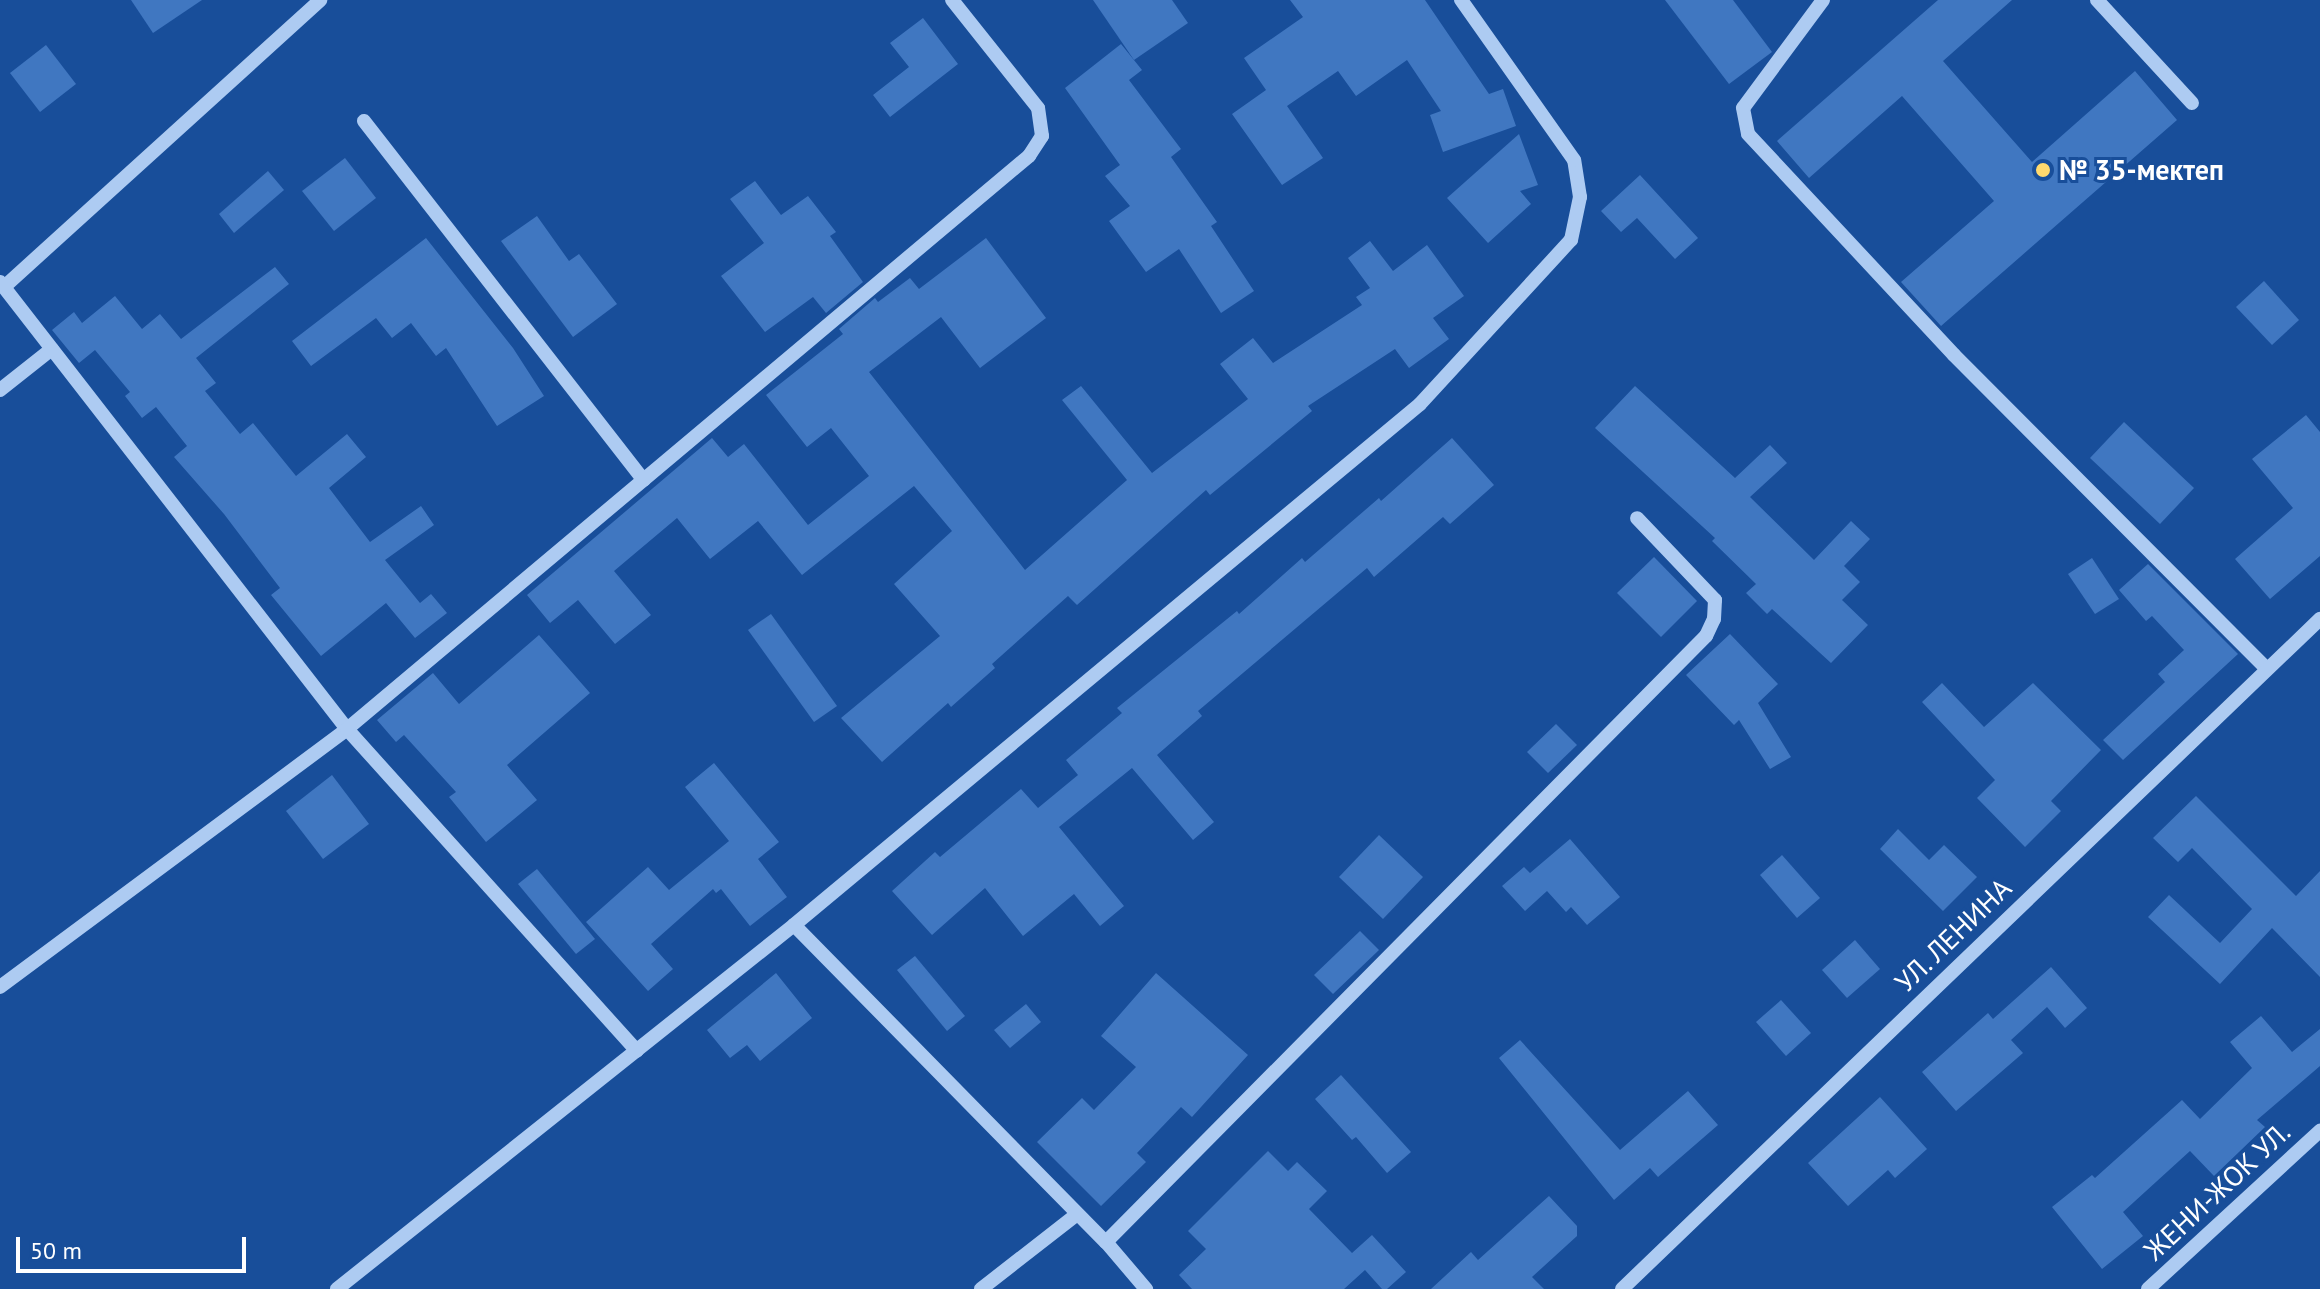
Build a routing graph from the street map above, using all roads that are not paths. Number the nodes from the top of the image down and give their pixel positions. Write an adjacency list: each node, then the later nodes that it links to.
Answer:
1 (320, 0): 8 (street)
2 (952, 0): 11 (street)
3 (1461, 0): 16 (street)
4 (1823, 0): 14 (street)
5 (2097, 0): 6 (street)
6 (2192, 103)
7 (364, 121): 11 (street)
8 (2, 285): 9 (street)
9 (52, 349): 10 (street); 15 (street)
10 (0, 390)
11 (643, 480): 15 (street)
12 (1637, 518): 21 (street)
13 (2320, 619): 14 (street, УЛ. ЛЕНИНА)
14 (2267, 669): 25 (street, УЛ. ЛЕНИНА)
15 (347, 729): 17 (street); 18 (street)
16 (794, 925): 18 (street); 20 (street)
17 (0, 987)
18 (637, 1051): 22 (street)
19 (2320, 1131): 26 (street, ЖЕНИ-ЖОК УЛ.)
20 (1076, 1215): 21 (street); 23 (street)
21 (1106, 1242): 24 (street)
22 (337, 1289)
23 (981, 1289)
24 (1146, 1289)
25 (1622, 1289)
26 (2148, 1289)

